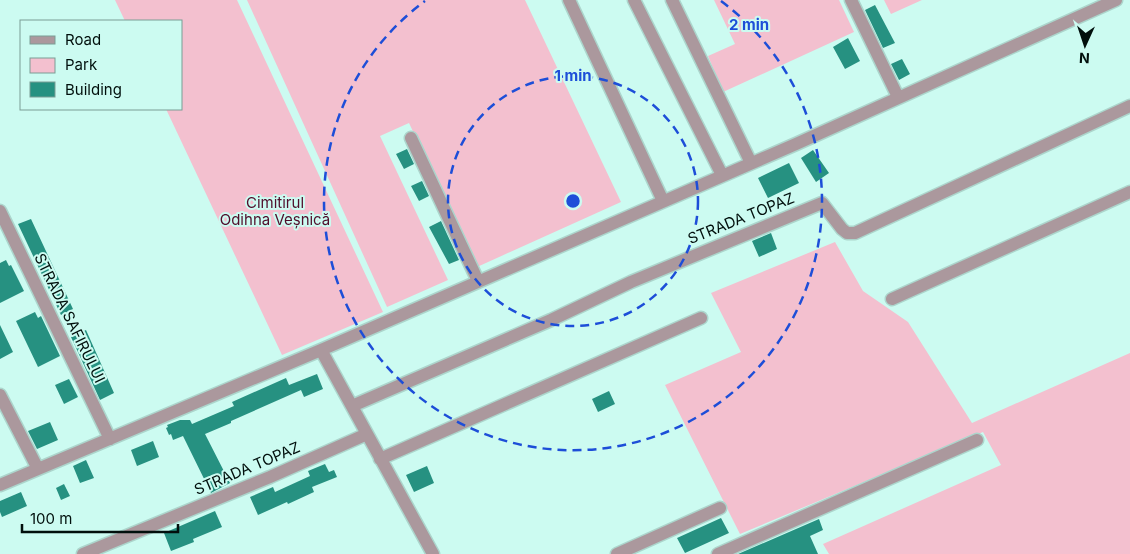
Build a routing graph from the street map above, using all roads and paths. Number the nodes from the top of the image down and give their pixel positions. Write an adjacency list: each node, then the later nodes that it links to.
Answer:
1 (569, 0): 12 (street)
2 (634, 0): 10 (street)
3 (672, 0): 9 (street)
4 (851, 0): 6 (street)
5 (1116, 0): 6 (street)
6 (898, 97): 9 (street)
7 (1130, 106): 19 (street, STRADA TOPAZ)
8 (411, 138): 14 (street)
9 (751, 163): 10 (street)
10 (722, 175): 12 (street)
11 (1130, 192): 15 (street)
12 (663, 201): 14 (street)
13 (0, 212): 21 (street, STRADA SAFIRULUI)
14 (478, 281): 17 (street)
15 (892, 299)
16 (701, 318): 23 (street)
17 (321, 350): 19 (street); 21 (street)
18 (0, 395): 24 (street)
19 (352, 406): 20 (street)
20 (367, 434): 23 (street); 27 (street, STRADA TOPAZ)
21 (110, 440): 24 (street)
22 (977, 440): 30 (street)
23 (380, 459): 28 (street)
24 (38, 469): 25 (street)
25 (0, 485)
26 (720, 508): 29 (street)
27 (83, 554)
28 (433, 554)
29 (617, 554)
30 (718, 554)

